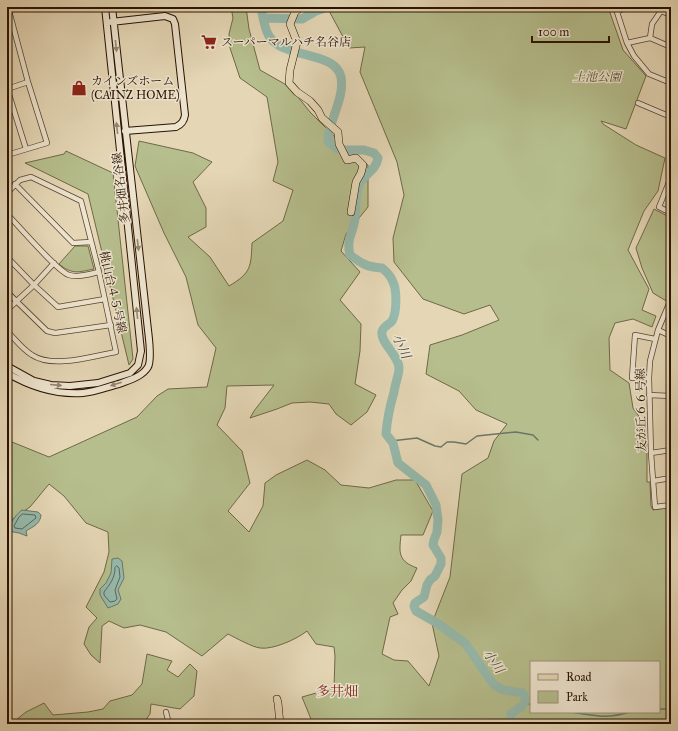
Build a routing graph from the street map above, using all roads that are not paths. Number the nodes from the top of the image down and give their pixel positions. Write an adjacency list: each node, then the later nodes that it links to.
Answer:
1 (8, 7): 13 (street)
2 (105, 7): 9 (street, 多井畑名谷線)
3 (112, 7): 9 (street, 多井畑名谷線)
4 (301, 7): 24 (main road)
5 (626, 7): 6 (street)
6 (616, 9): 11 (street)
7 (660, 9): 8 (street); 10 (street)
8 (671, 14)
9 (110, 22): 18 (street, 多井畑名谷線, one-way to 18); 18 (street); 42 (street, 多井畑名谷線, one-way to 9)
10 (650, 38): 11 (street); 12 (street)
11 (627, 43): 14 (street)
12 (671, 47)
13 (28, 82): 15 (street); 19 (street)
14 (671, 83)
15 (7, 88): 19 (street)
16 (638, 103): 17 (street)
17 (671, 117)
18 (125, 131): 43 (street, 多井畑名谷線, one-way to 43)
19 (26, 149): 20 (street)
20 (7, 155)
21 (671, 179): 25 (street)
22 (15, 184): 23 (street, 桃山台４５号線); 27 (street); 27 (street, 桃山台４５号線)
23 (7, 192)
24 (351, 212)
25 (671, 213)
26 (7, 214): 29 (street)
27 (91, 242): 30 (street, 桃山台４５号線)
28 (7, 257): 31 (street)
29 (54, 263): 30 (street); 31 (street)
30 (99, 272): 33 (street, 桃山台４５号線)
31 (34, 285): 33 (street); 35 (street)
32 (7, 292): 35 (street)
33 (105, 299): 37 (street, 桃山台４５号線)
34 (671, 299): 38 (street, 友が丘６６号線)
35 (16, 301): 36 (street); 37 (street)
36 (7, 310)
37 (111, 325): 39 (street, 桃山台４５号線)
38 (658, 330): 40 (street); 41 (street, 友が丘６６号線)
39 (7, 331)
40 (671, 336)
41 (655, 339): 44 (street, 友が丘６６号線); 44 (street)
42 (7, 366)
43 (7, 373)
44 (648, 378): 45 (street, 友が丘６６号線)
45 (649, 395): 46 (street); 48 (street, 友が丘６６号線)
46 (671, 396)
47 (671, 450): 48 (street)
48 (651, 453): 50 (street, 友が丘６６号線)
49 (671, 478): 50 (street)
50 (653, 481): 51 (street, 友が丘６６号線)
51 (671, 505)
52 (277, 699): 55 (main road)
53 (166, 712): 54 (street)
54 (169, 724)
55 (280, 724)

